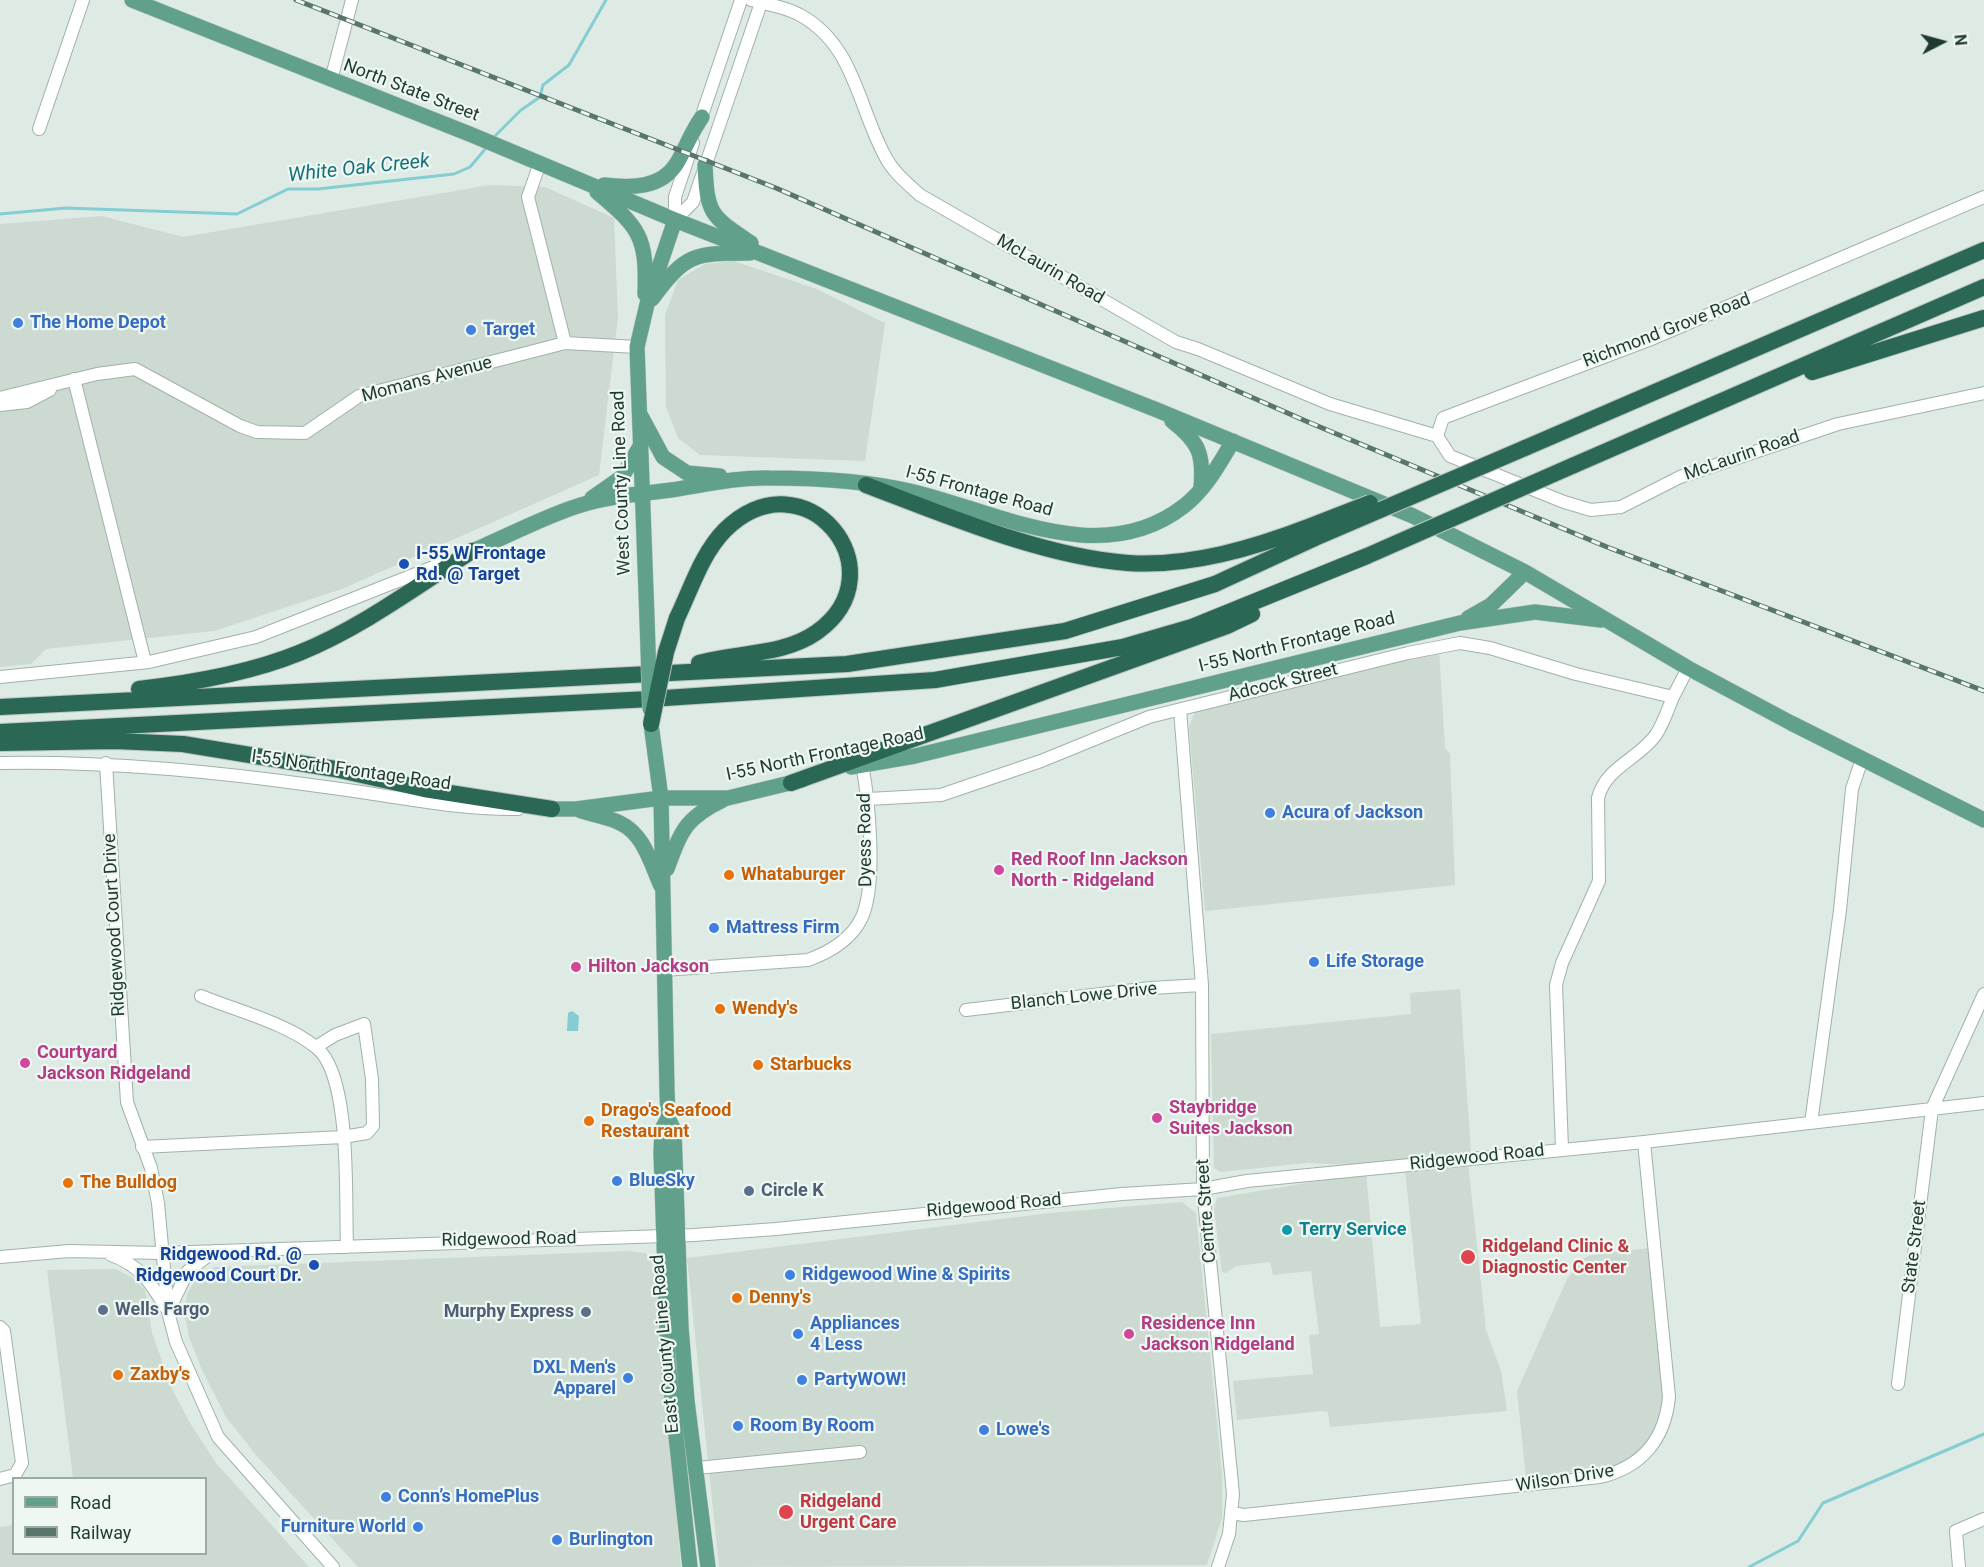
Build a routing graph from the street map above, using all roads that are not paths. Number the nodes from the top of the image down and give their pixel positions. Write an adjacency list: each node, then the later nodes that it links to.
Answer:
1 (83, 0): 8 (street)
2 (132, 0): 6 (main road, North State Street)
3 (352, 0): 6 (street)
4 (741, 0): 7 (street, West County Line Road)
5 (758, 1): 10 (street, West County Line Road); 29 (street, McLaurin Road)
6 (331, 80): 9 (main road, North State Street)
7 (702, 117): 11 (main road); 13 (street, West County Line Road)
8 (39, 129)
9 (540, 163): 11 (main road, North State Street); 19 (street)
10 (705, 165): 13 (street, West County Line Road); 15 (main road)
11 (586, 183): 13 (main road, North State Street); 17 (main road)
12 (1984, 197): 29 (street, Richmond Grove Road)
13 (675, 220): 15 (main road, North State Street); 17 (main road, West County Line Road)
14 (1984, 250): 37 (highway, bridge)
15 (762, 253): 17 (main road); 28 (main road)
16 (1984, 287): 24 (highway)
17 (645, 309): 20 (main road, West County Line Road)
18 (1984, 318): 24 (highway)
19 (565, 343): 20 (street, Momans Avenue); 21 (street, Momans Avenue)
20 (637, 347): 27 (main road, West County Line Road)
21 (74, 379): 22 (street, Momans Avenue); 43 (street)
22 (58, 384): 25 (street, Momans Avenue); 26 (street, Momans Avenue)
23 (1984, 393): 29 (street, McLaurin Road)
24 (1739, 394): 39 (highway, bridge)
25 (0, 398)
26 (0, 405)
27 (638, 410): 31 (main road, West County Line Road); 32 (main road)
28 (1157, 410): 30 (main road); 34 (main road)
29 (1437, 436)
30 (1233, 441): 34 (main road, I-55 Frontage Road); 40 (main road)
31 (639, 448): 35 (main road, West County Line Road); 36 (main road)
32 (738, 478): 33 (main road, I-55 Frontage Road); 35 (main road, I-55 Frontage Road)
33 (866, 484): 34 (main road, I-55 Frontage Road); 37 (highway)
34 (1201, 488)
35 (641, 494): 36 (main road, I-55 Frontage Road); 50 (main road, West County Line Road, bridge)
36 (578, 506): 38 (main road)
37 (1313, 532): 45 (highway)
38 (472, 551): 43 (street); 48 (highway)
39 (1362, 558): 51 (highway); 58 (highway)
40 (1525, 572): 41 (main road); 42 (main road)
41 (1610, 621): 42 (main road, I-55 North Frontage Road); 44 (main road)
42 (1460, 623): 57 (main road, I-55 North Frontage Road)
43 (145, 663): 46 (street)
44 (1688, 668): 47 (street); 54 (main road)
45 (669, 671): 48 (highway); 50 (highway, bridge)
46 (0, 677)
47 (1673, 697): 49 (street, Adcock Street); 79 (street)
48 (0, 706)
49 (1180, 710): 61 (street, Adcock Street); 68 (street, Centre Street)
50 (651, 724): 53 (main road, West County Line Road)
51 (0, 732)
52 (0, 743): 62 (highway)
53 (652, 750): 59 (main road, East County Line Road)
54 (1862, 759): 64 (main road); 75 (street)
55 (106, 763): 56 (street, I-55 North Frontage Road); 62 (street, I-55 North Frontage Road); 78 (street, Ridgewood Court Drive)
56 (0, 764)
57 (862, 764): 58 (main road, I-55 North Frontage Road); 61 (street, Dyess Road)
58 (791, 783): 60 (main road, I-55 North Frontage Road)
59 (661, 798): 60 (main road, I-55 North Frontage Road); 63 (main road, I-55 North Frontage Road); 65 (main road, East County Line Road)
60 (728, 798): 65 (main road)
61 (868, 799): 67 (street, Dyess Road)
62 (552, 809): 63 (main road, I-55 North Frontage Road)
63 (576, 809): 66 (main road)
64 (1984, 820)
65 (664, 877): 66 (main road, East County Line Road)
66 (664, 893): 67 (main road, East County Line Road)
67 (664, 970): 81 (main road, East County Line Road)
68 (1202, 986): 71 (street, Blanch Lowe Drive); 80 (street, Centre Street)
69 (1984, 994): 74 (street, State Street)
70 (201, 996): 72 (street)
71 (966, 1010)
72 (316, 1047): 76 (street); 76 (street)
73 (1984, 1103): 74 (street, Ridgewood Road)
74 (1932, 1109): 75 (street, Ridgewood Road); 89 (street, State Street)
75 (1812, 1123): 77 (street, Ridgewood Road)
76 (343, 1137): 78 (street); 82 (street)
77 (1644, 1142): 79 (street, Ridgewood Road); 93 (street, Wilson Drive)
78 (142, 1147): 85 (street, Ridgewood Court Drive)
79 (1562, 1149): 80 (street, Ridgewood Road)
80 (1203, 1189): 81 (street, Ridgewood Road); 93 (street, Centre Street)
81 (670, 1235): 82 (street, Ridgewood Road); 91 (main road, East County Line Road); 96 (main road, East County Line Road)
82 (347, 1247): 83 (street, Ridgewood Road)
83 (214, 1251): 85 (street, Ridgewood Road); 87 (street)
84 (102, 1252): 85 (street, Ridgewood Road); 86 (street, Ridgewood Road); 87 (street)
85 (162, 1253): 87 (street, Ridgewood Court Drive)
86 (0, 1257)
87 (168, 1312): 95 (street, Ridgewood Court Drive)
88 (0, 1327): 92 (street)
89 (1898, 1384)
90 (860, 1452): 91 (street)
91 (697, 1468): 97 (main road, East County Line Road)
92 (0, 1479)
93 (1232, 1514): 98 (street, Centre Street)
94 (1984, 1519): 99 (street)
95 (333, 1567)
96 (690, 1567)
97 (708, 1567)
98 (1218, 1567)
99 (1959, 1567)

